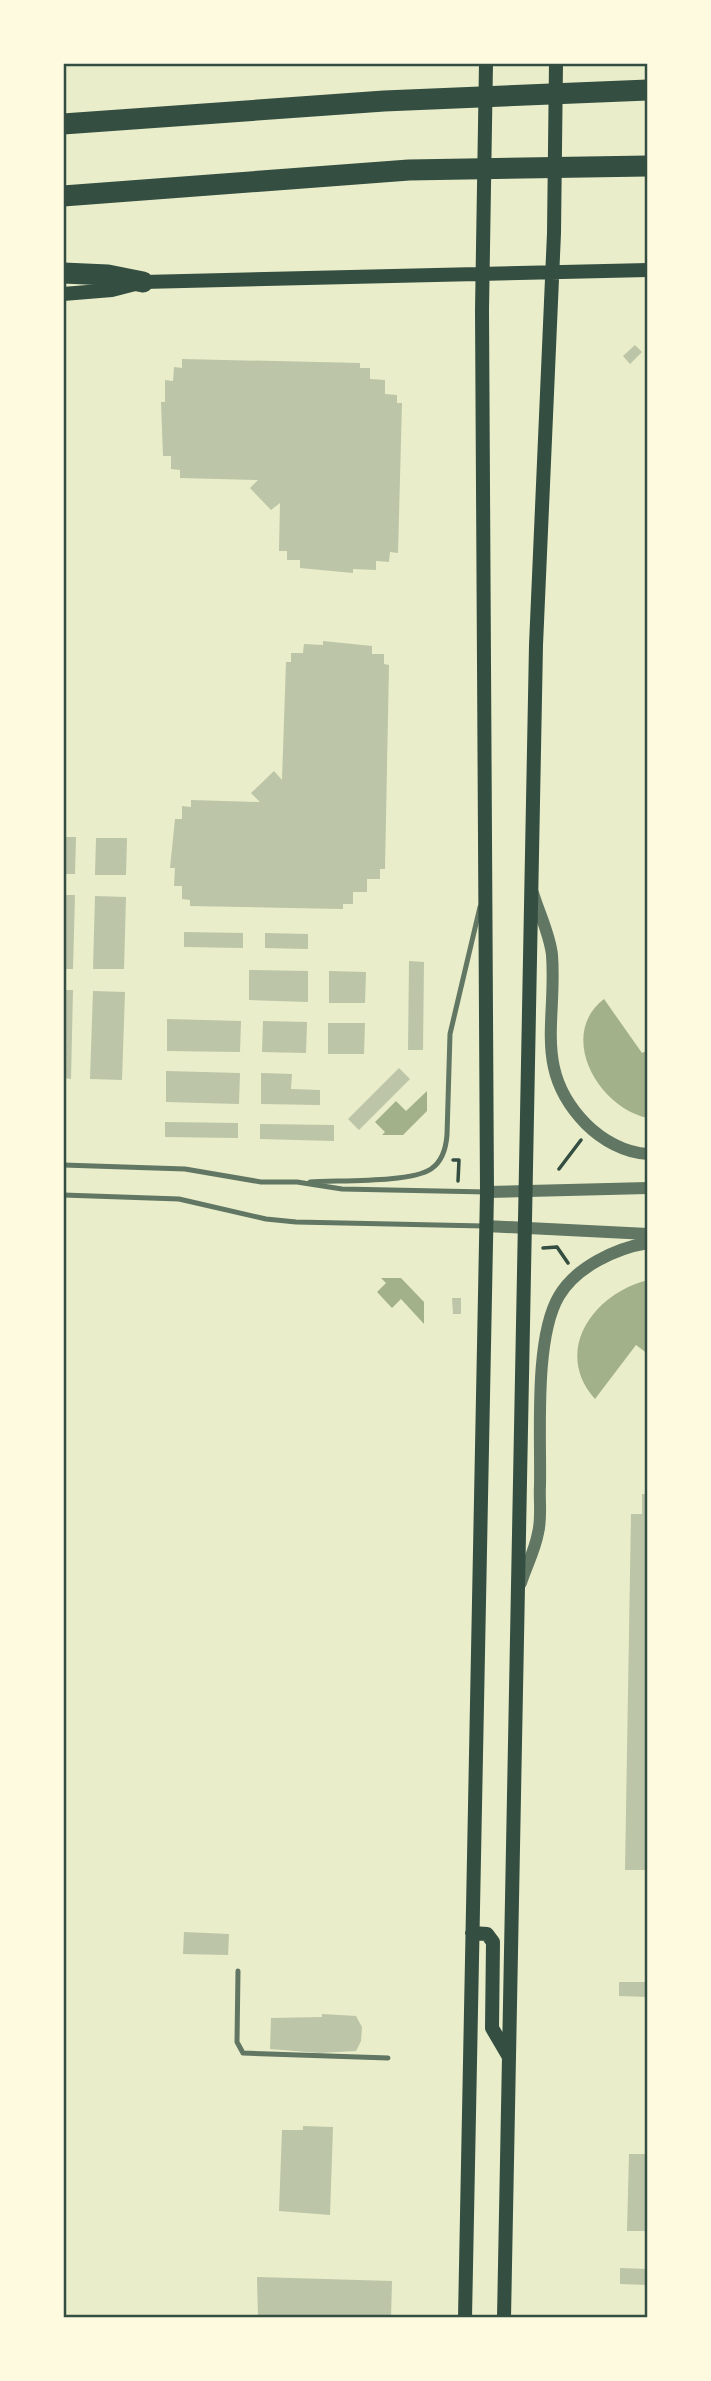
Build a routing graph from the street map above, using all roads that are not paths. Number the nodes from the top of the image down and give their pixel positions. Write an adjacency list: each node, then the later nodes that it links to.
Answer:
1 (486, 63): 10 (main road)
2 (556, 63): 8 (main road)
3 (648, 90): 4 (highway)
4 (63, 124)
5 (648, 166): 6 (highway)
6 (63, 196)
7 (648, 270): 8 (main road)
8 (552, 271): 10 (main road); 13 (main road)
9 (63, 273): 11 (highway)
10 (482, 274): 11 (main road); 14 (main road)
11 (143, 282): 12 (main road)
12 (63, 294)
13 (532, 887): 15 (street); 20 (main road)
14 (484, 891): 17 (lane); 19 (main road)
15 (648, 1154)
16 (63, 1165): 17 (lane)
17 (297, 1182): 19 (lane)
18 (647, 1188): 20 (street)
19 (487, 1192): 20 (street); 22 (main road)
20 (527, 1192): 23 (main road)
21 (63, 1195): 22 (lane)
22 (486, 1226): 23 (street); 27 (main road)
23 (526, 1228): 24 (street); 26 (main road)
24 (648, 1234)
25 (648, 1243): 26 (street)
26 (519, 1587): 29 (main road)
27 (472, 1933): 29 (main road); 31 (main road)
28 (238, 1971): 30 (lane)
29 (510, 2058): 32 (main road)
30 (388, 2059)
31 (465, 2318)
32 (504, 2318)

